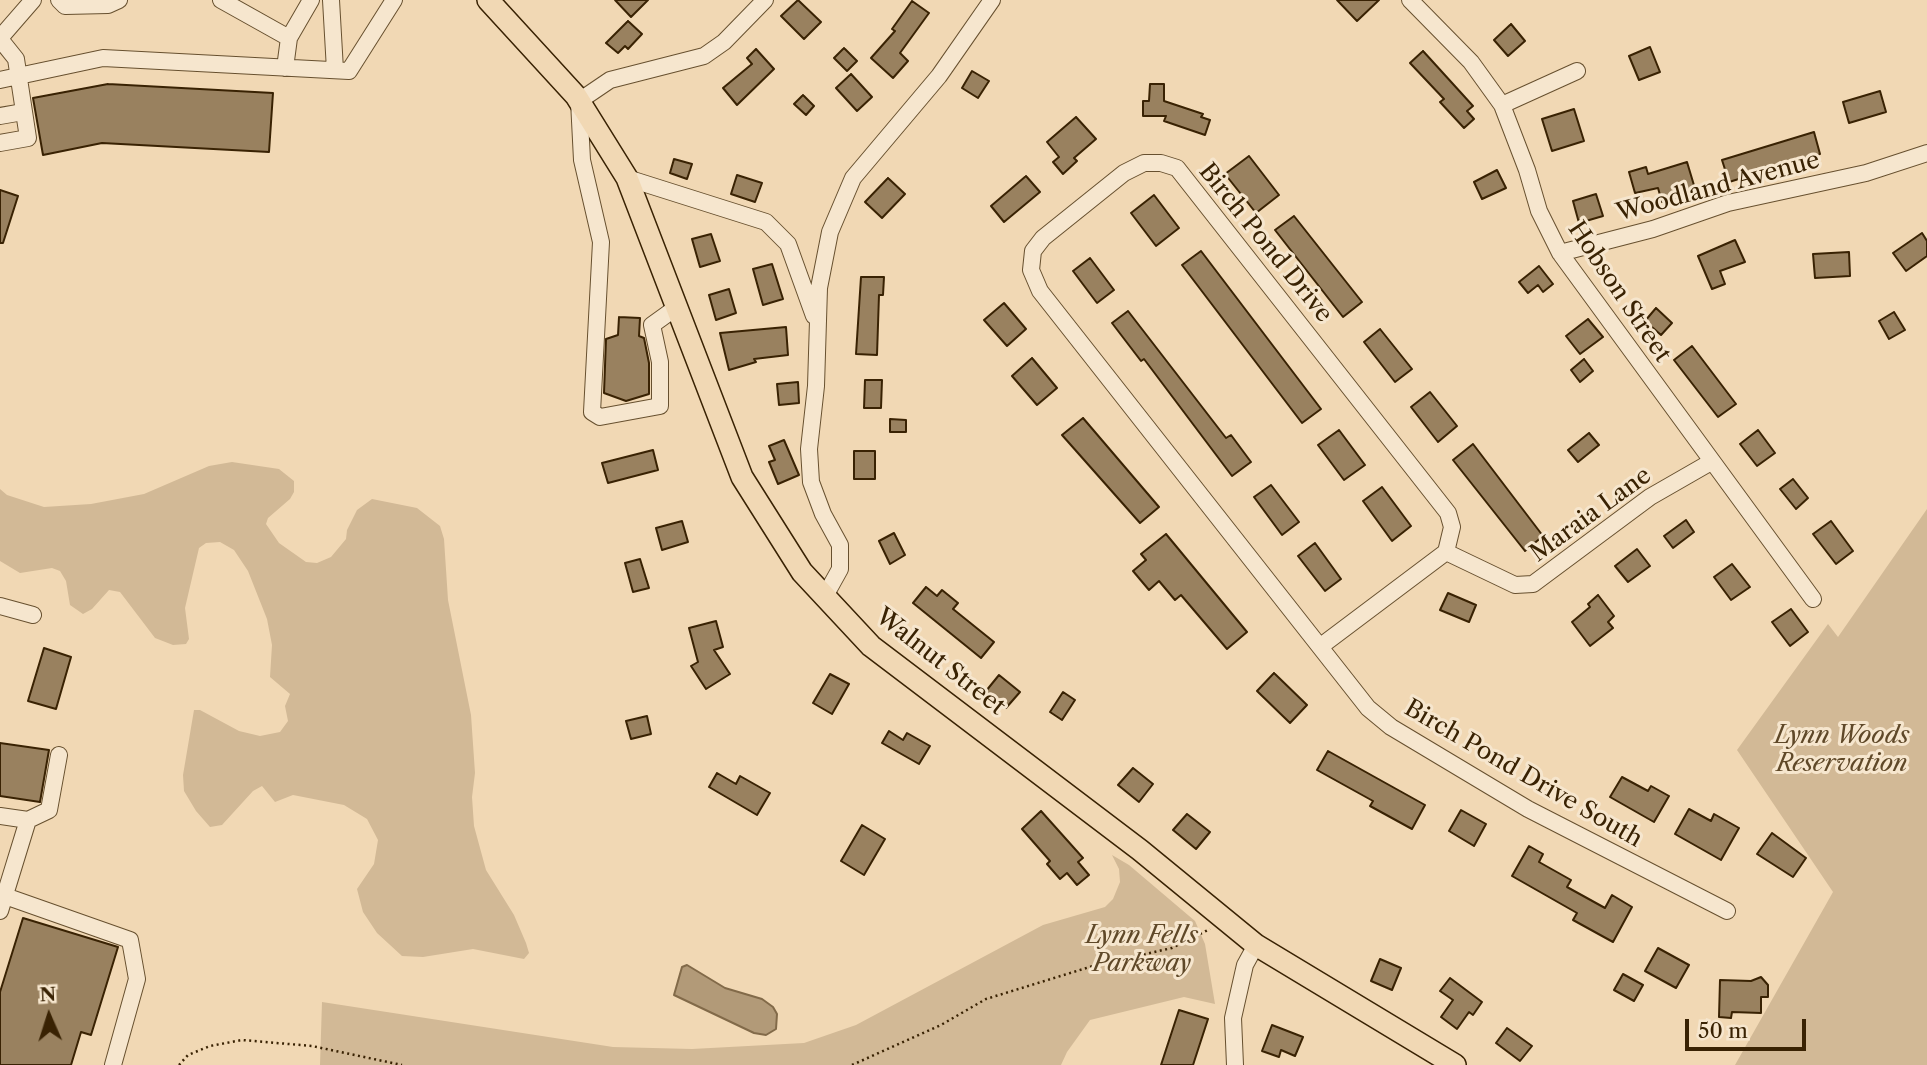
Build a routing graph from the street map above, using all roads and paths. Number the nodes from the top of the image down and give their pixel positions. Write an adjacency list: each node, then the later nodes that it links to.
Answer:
1 (33, 0): 12 (street)
2 (59, 0): 3 (street)
3 (119, 0)
4 (221, 0): 13 (street)
5 (311, 0): 13 (street)
6 (331, 0): 15 (street)
7 (394, 0): 15 (street)
8 (488, 0): 18 (main road, Walnut Street)
9 (765, 0): 18 (street)
10 (992, 0): 27 (street)
11 (1410, 0): 19 (street, Hobson Street)
12 (0, 38): 17 (street)
13 (289, 38): 14 (street)
14 (285, 68): 15 (street); 17 (street)
15 (335, 70)
16 (1577, 71): 19 (street)
17 (7, 77): 20 (street)
18 (579, 101): 24 (main road, Walnut Street); 26 (street)
19 (1502, 105): 25 (street, Hobson Street)
20 (23, 112): 21 (street); 22 (street)
21 (0, 116)
22 (0, 143)
23 (1927, 153): 25 (street, Woodland Avenue)
24 (627, 178): 26 (main road, Walnut Street); 27 (street)
25 (1560, 253): 28 (street, Hobson Street)
26 (677, 307): 30 (main road, Walnut Street)
27 (818, 324): 30 (street)
28 (1711, 462): 29 (street, Maraia Lane); 31 (street, Hobson Street)
29 (1446, 552): 34 (street); 34 (street, Birch Pond Drive)
30 (825, 596): 40 (main road, Walnut Street)
31 (1813, 599)
32 (0, 607): 33 (street)
33 (33, 615)
34 (1321, 646): 39 (street, Birch Pond Drive South)
35 (59, 755): 37 (street)
36 (0, 816): 37 (street)
37 (28, 820): 38 (street)
38 (2, 903): 42 (street)
39 (1727, 911)
40 (1225, 921): 41 (main road, Walnut Street); 45 (path)
41 (1256, 945): 46 (street); 47 (main road, Walnut Street)
42 (113, 1065)
43 (179, 1065): 44 (path)
44 (402, 1065)
45 (852, 1065)
46 (1235, 1065)
47 (1455, 1065)

